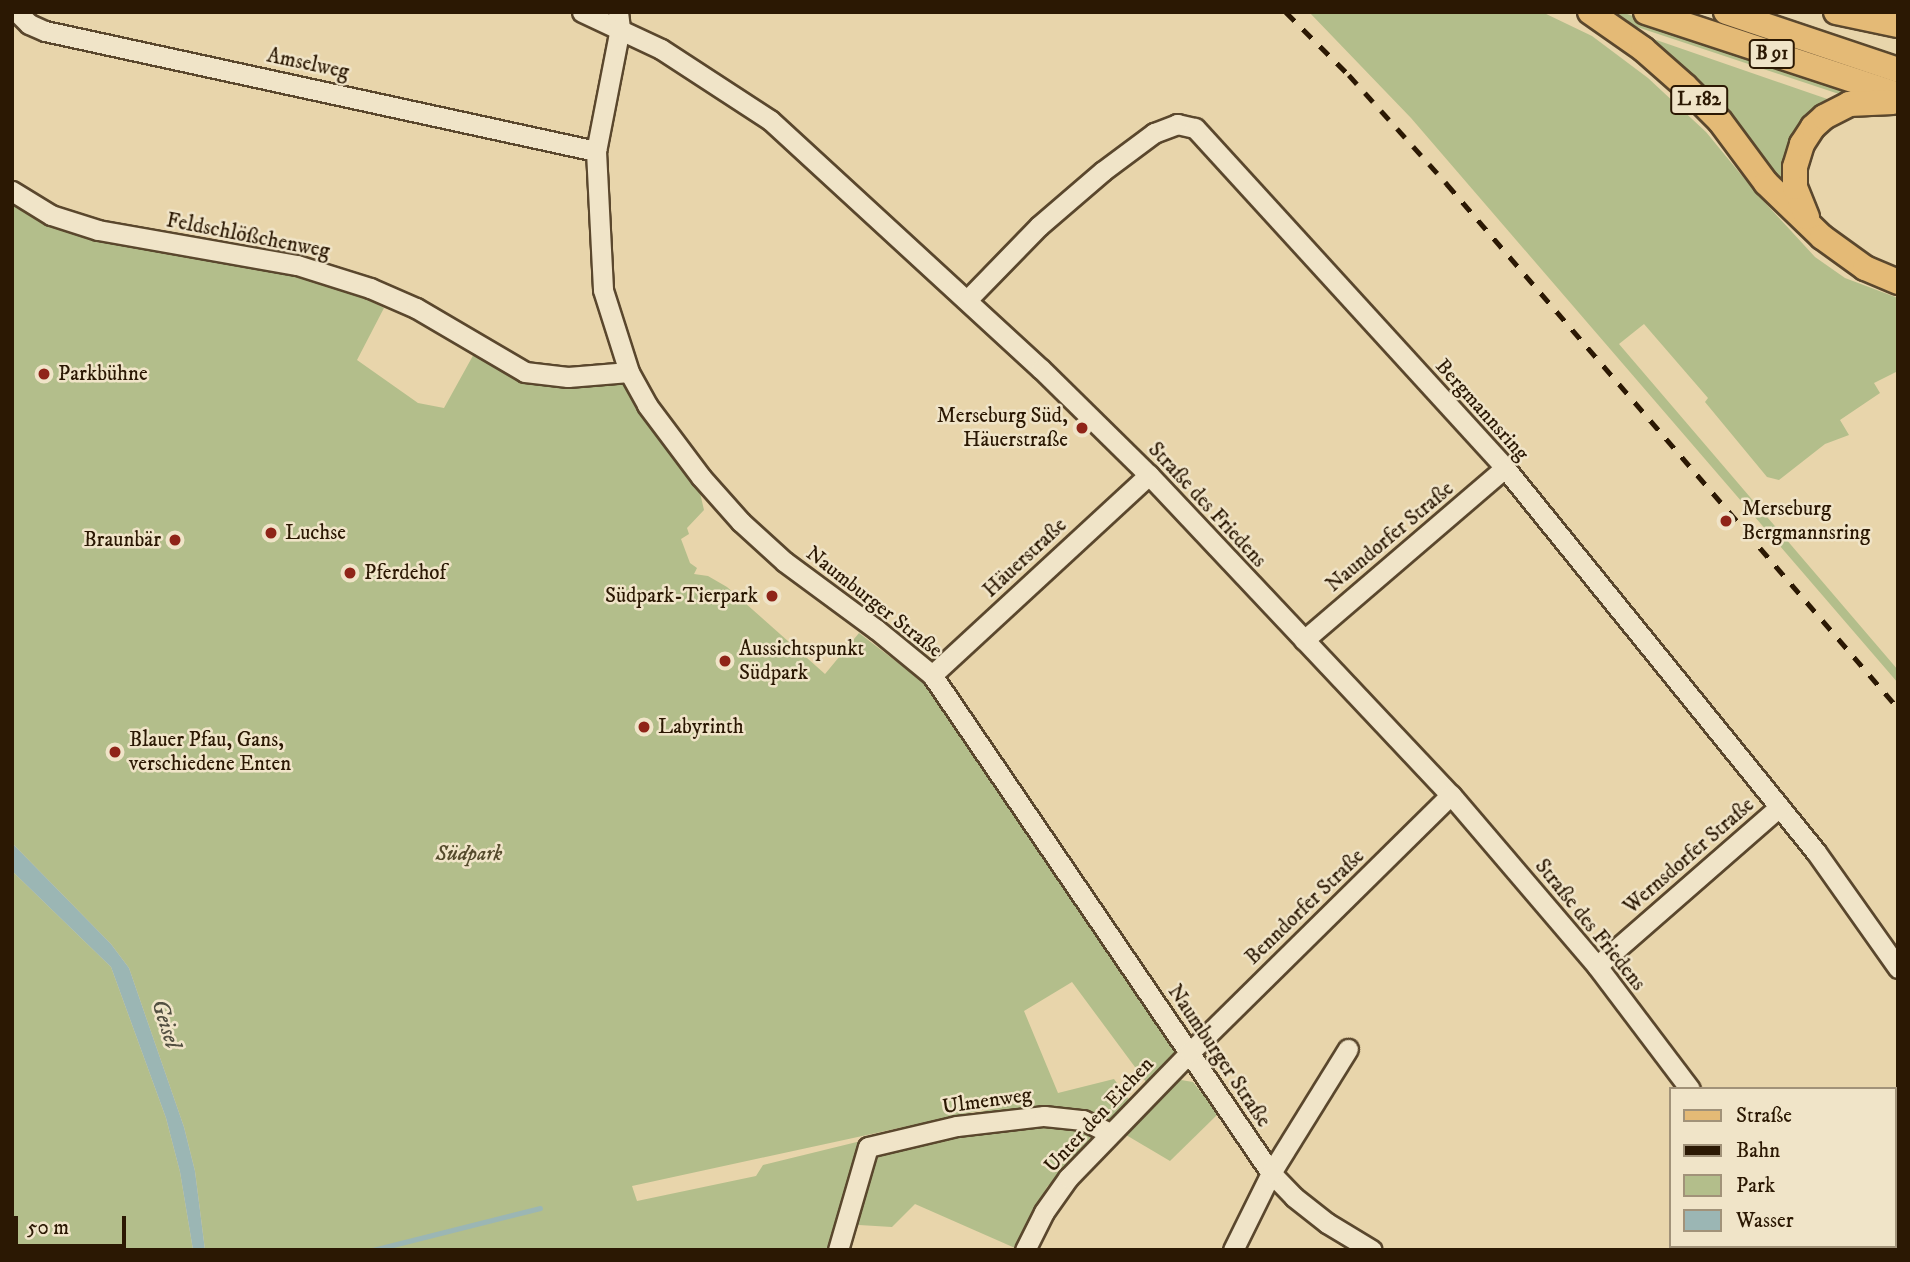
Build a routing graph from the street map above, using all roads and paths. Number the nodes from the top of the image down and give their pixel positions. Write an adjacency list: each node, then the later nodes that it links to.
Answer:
1 (18, 12): 12 (street, Amselweg)
2 (1590, 12): 14 (main road, L 182)
3 (1646, 12): 10 (main road, B 91)
4 (1726, 12): 9 (main road, B 91)
5 (1836, 12): 8 (main road)
6 (586, 13): 7 (street, Straße des Friedens)
7 (616, 18): 12 (street, Naumburger Straße); 16 (street, Straße des Friedens)
8 (1898, 26)
9 (1898, 70)
10 (1898, 95)
11 (1898, 102): 14 (main road)
12 (596, 151): 17 (street, Naumburger Straße)
13 (12, 191): 17 (street, Feldschlößchenweg)
14 (1812, 227): 15 (main road, L 182)
15 (1898, 282)
16 (968, 299): 18 (street, Bergmannsring); 19 (street, Straße des Friedens)
17 (629, 372): 21 (street, Naumburger Straße)
18 (1505, 468): 20 (street, Naundorfer Straße); 23 (street, Bergmannsring)
19 (1149, 475): 20 (street, Straße des Friedens); 21 (street, Häuerstraße)
20 (1304, 640): 22 (street, Straße des Friedens)
21 (932, 675): 27 (street, Naumburger Straße)
22 (1451, 795): 24 (street, Straße des Friedens); 27 (street, Benndorfer Straße)
23 (1779, 807): 24 (street, Wernsdorfer Straße); 25 (street, Bergmannsring)
24 (1597, 966): 28 (street, Straße des Friedens)
25 (1898, 968)
26 (1348, 1049): 30 (street, Naumburger Straße)
27 (1190, 1052): 29 (street, Unter den Eichen); 30 (street, Naumburger Straße)
28 (1688, 1087)
29 (1111, 1133): 31 (street, Ulmenweg); 32 (street, Unter den Eichen)
30 (1271, 1173): 33 (street); 34 (street, Naumburger Straße)
31 (838, 1250)
32 (1025, 1250)
33 (1233, 1250)
34 (1372, 1250)

